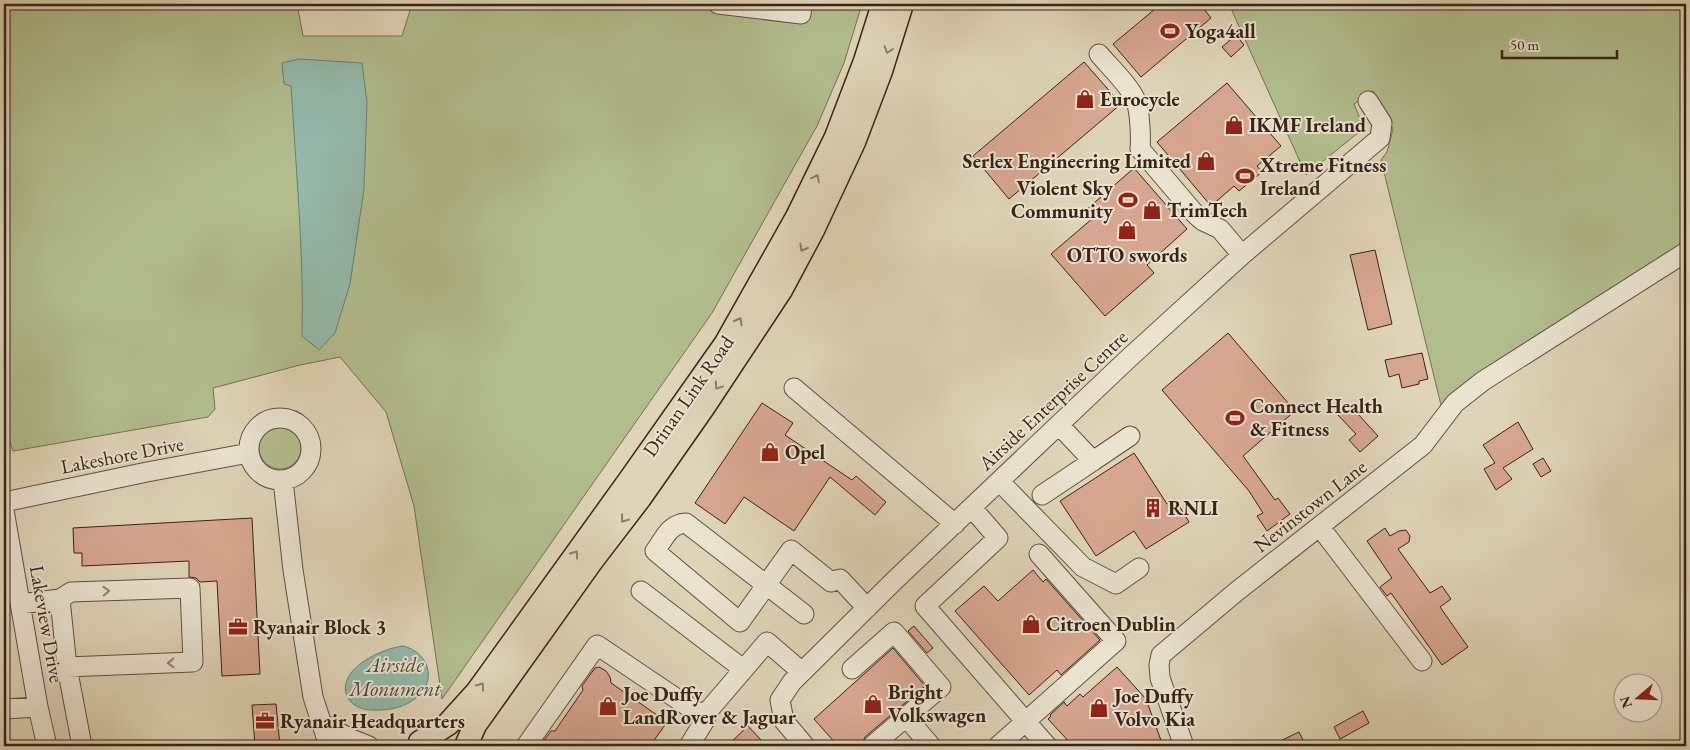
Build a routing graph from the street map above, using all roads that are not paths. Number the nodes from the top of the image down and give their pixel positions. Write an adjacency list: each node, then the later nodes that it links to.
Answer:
1 (718, 4): 2 (street)
2 (802, 4)
3 (883, 4): 41 (main road, Drinan Link Road, one-way to 3)
4 (902, 4): 46 (main road, Drinan Link Road, one-way to 46)
5 (1099, 54): 8 (street)
6 (1368, 101): 8 (street, Airside Enterprise Centre)
7 (1686, 252): 21 (street, Nevinstown Lane)
8 (1242, 255): 10 (street, Airside Enterprise Centre)
9 (794, 388): 20 (street)
10 (1059, 425): 13 (street); 15 (street, Airside Enterprise Centre)
11 (1130, 436): 13 (street)
12 (249, 453): 14 (street); 14 (street); 17 (street, Lakeshore Drive)
13 (1093, 461): 16 (street)
14 (283, 480): 39 (street)
15 (1000, 482): 18 (street, Airside Enterprise Centre); 23 (street)
16 (1042, 495)
17 (4, 502)
18 (972, 508): 20 (street, Airside Enterprise Centre); 40 (street)
19 (4, 510): 27 (street, Lakeview Drive)
20 (955, 524): 28 (street, Airside Enterprise Centre)
21 (1320, 527): 30 (street); 54 (street, Nevinstown Lane)
22 (1039, 554): 40 (street)
23 (1139, 568)
24 (766, 585): 24 (street); 28 (street); 29 (street)
25 (641, 591): 32 (street)
26 (60, 599): 27 (street); 31 (street); 31 (street, one-way to 31)
27 (20, 604): 35 (street, Lakeview Drive)
28 (867, 608): 34 (street, Airside Enterprise Centre)
29 (804, 614)
30 (1422, 661)
31 (67, 667): 43 (street)
32 (743, 669): 34 (street); 37 (street)
33 (852, 669): 38 (street)
34 (802, 672): 49 (street, Airside Enterprise Centre)
35 (38, 707): 36 (street); 42 (street, Lakeview Drive)
36 (4, 709)
37 (705, 712): 47 (street); 48 (street)
38 (906, 717): 50 (street); 51 (street)
39 (322, 723): 44 (street); 45 (street)
40 (1019, 727): 52 (street); 53 (street)
41 (421, 745)
42 (47, 746)
43 (82, 746)
44 (329, 746)
45 (369, 746)
46 (466, 746)
47 (526, 746)
48 (689, 746)
49 (806, 746)
50 (872, 746)
51 (931, 746)
52 (998, 746)
53 (1047, 746)
54 (1184, 746)

